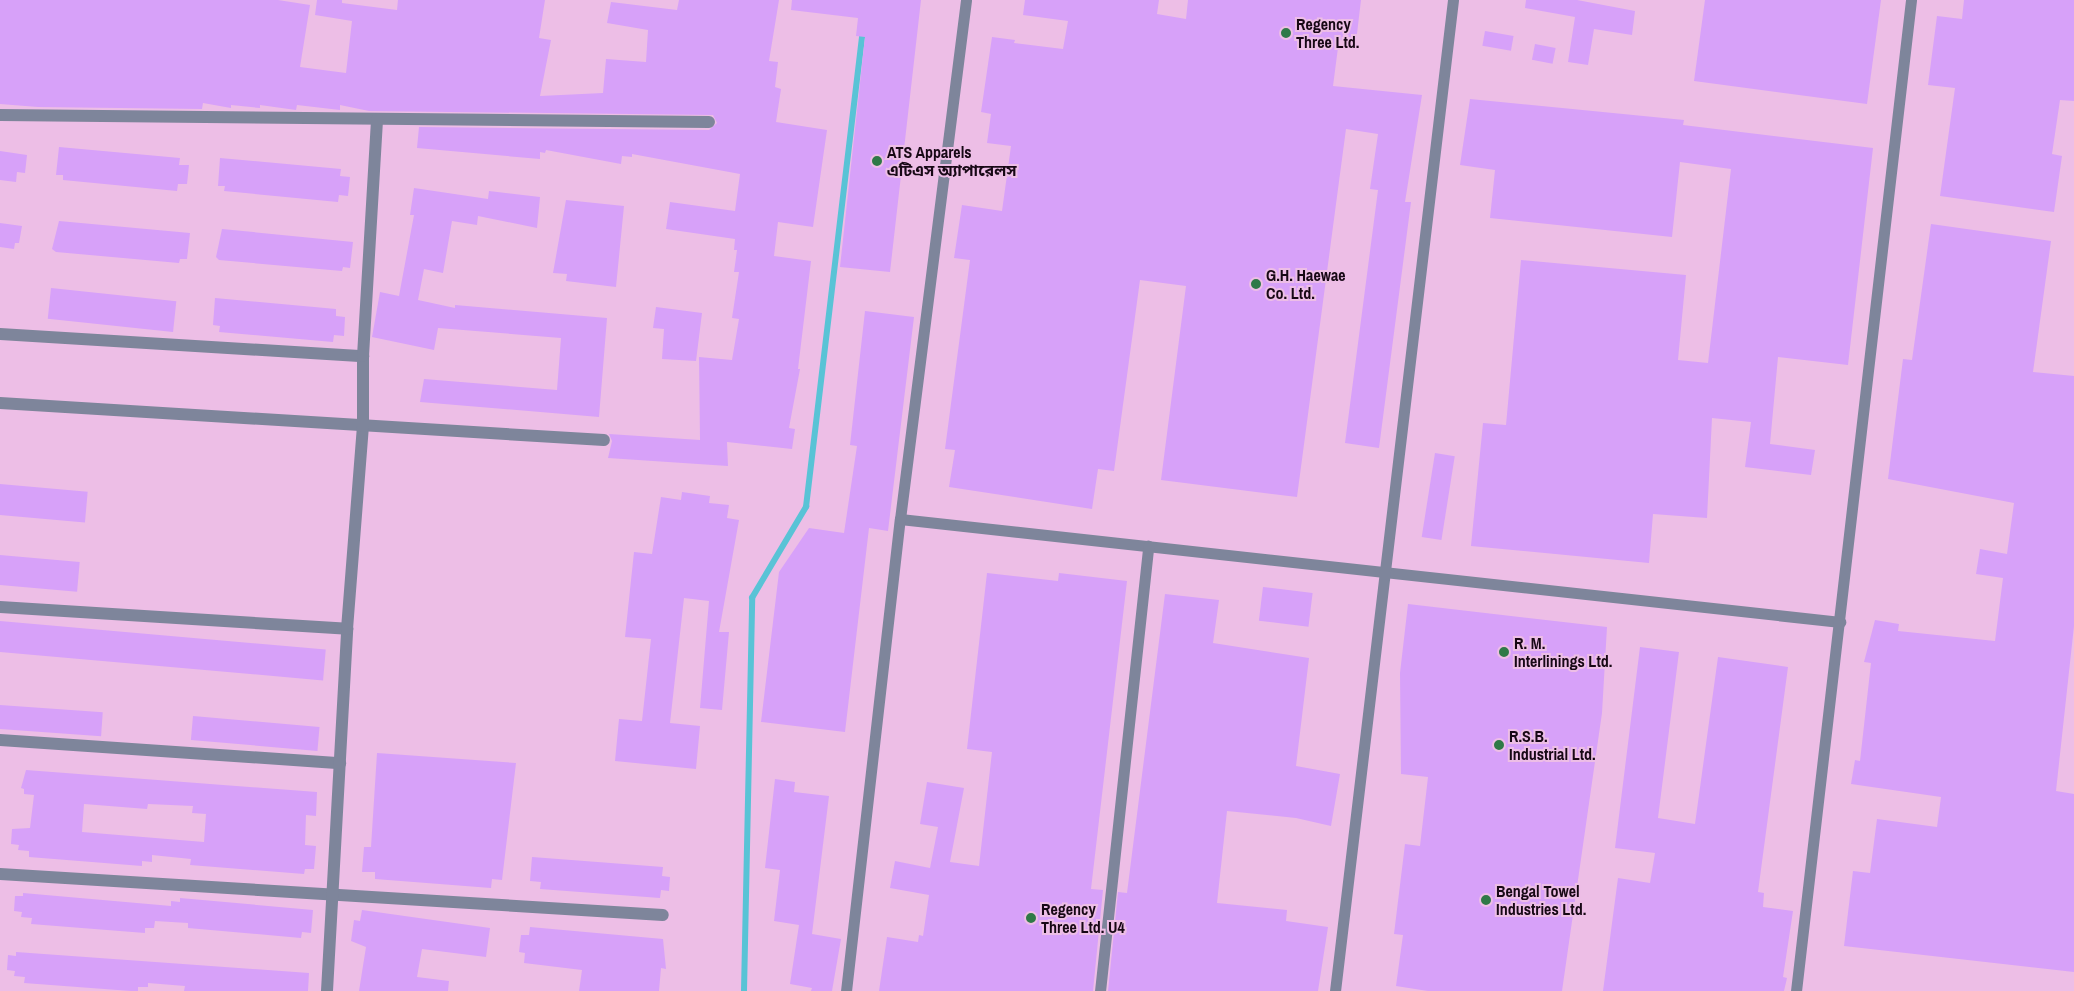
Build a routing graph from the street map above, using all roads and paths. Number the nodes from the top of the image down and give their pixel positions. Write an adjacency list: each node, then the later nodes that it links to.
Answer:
1 (966, 0): 12 (lane)
2 (1453, 0): 14 (lane)
3 (1911, 0): 16 (lane)
4 (0, 115): 5 (street)
5 (377, 119): 6 (street); 8 (street)
6 (709, 122)
7 (0, 334): 8 (street)
8 (363, 356): 10 (street)
9 (0, 403): 10 (street)
10 (363, 426): 11 (street); 17 (street)
11 (604, 440)
12 (900, 519): 13 (lane); 24 (lane)
13 (1148, 546): 14 (lane); 25 (lane)
14 (1383, 573): 16 (lane); 26 (lane)
15 (0, 607): 17 (street)
16 (1840, 622): 27 (lane)
17 (347, 629): 19 (street)
18 (0, 740): 19 (street)
19 (340, 762): 21 (street)
20 (0, 874): 21 (street)
21 (332, 894): 22 (street); 23 (street)
22 (663, 915)
23 (327, 991)
24 (846, 991)
25 (1100, 991)
26 (1335, 991)
27 (1796, 991)

